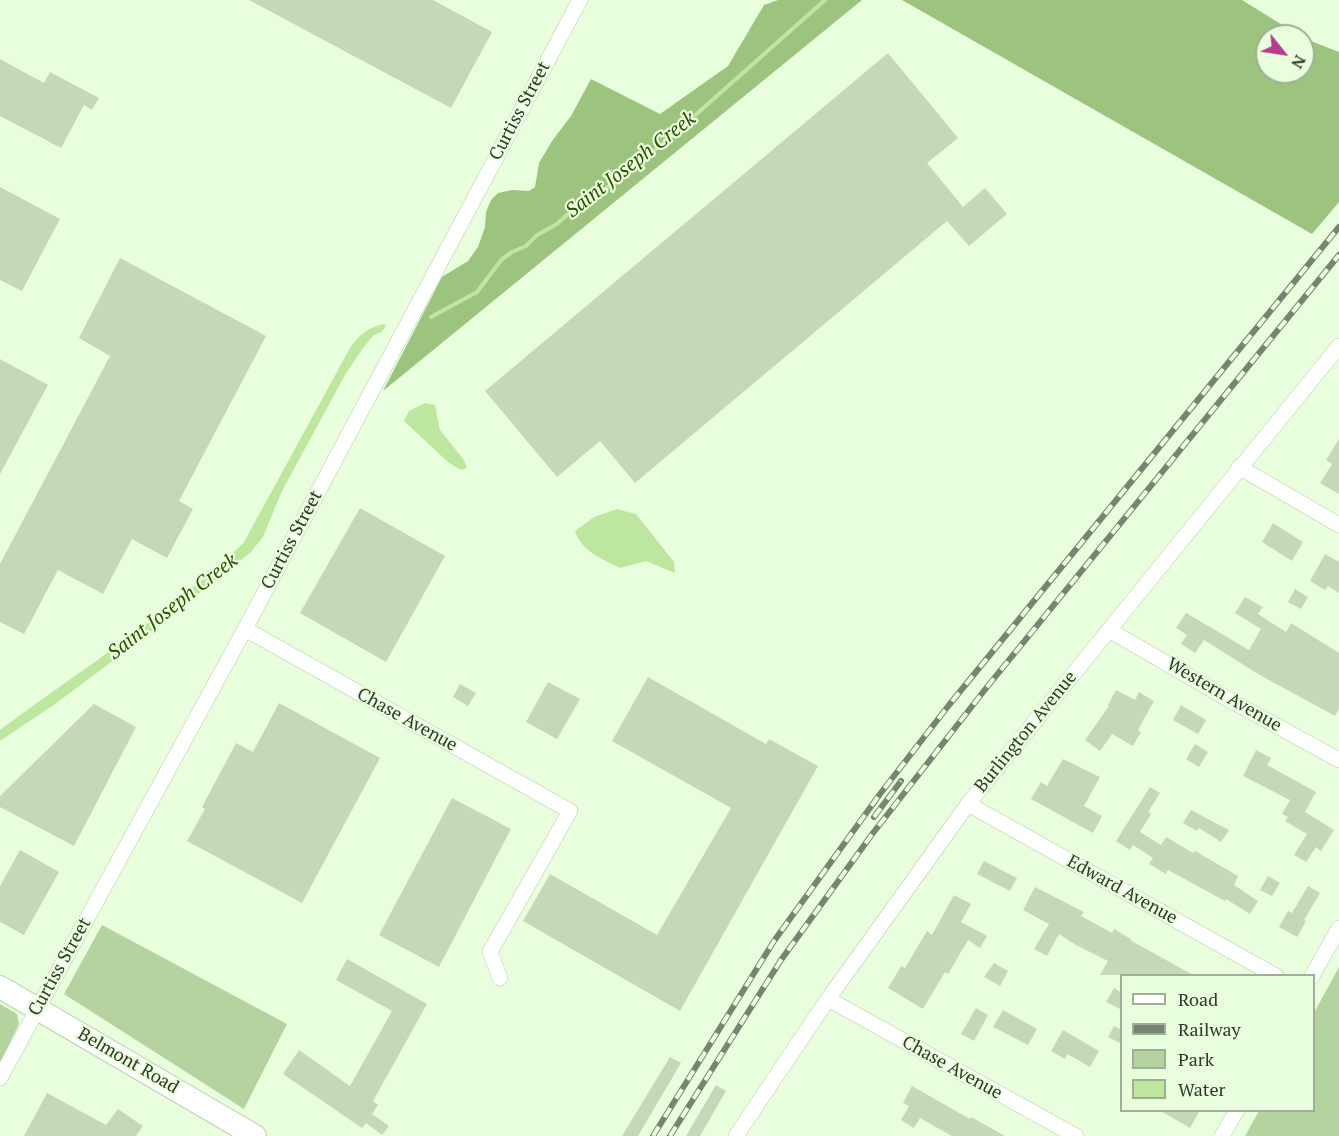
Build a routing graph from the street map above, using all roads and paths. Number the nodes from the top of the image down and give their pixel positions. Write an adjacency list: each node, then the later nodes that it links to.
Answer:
1 (580, 0): 5 (street, Curtiss Street)
2 (1339, 346): 3 (street, Burlington Avenue)
3 (1239, 468): 4 (street); 6 (street, Burlington Avenue)
4 (1339, 525)
5 (245, 629): 12 (street, Chase Avenue); 15 (street, Curtiss Street)
6 (1109, 630): 7 (street, Western Avenue); 8 (street, Burlington Avenue)
7 (1339, 760)
8 (968, 804): 10 (street, Edward Avenue); 14 (street, Burlington Avenue)
9 (1339, 928): 11 (street)
10 (1274, 974)
11 (1313, 974)
12 (500, 978)
13 (0, 987): 15 (main road, Belmont Road)
14 (828, 999): 19 (street, Burlington Avenue); 20 (street, Chase Avenue)
15 (38, 1009): 16 (street, Curtiss Street); 18 (main road, Belmont Road)
16 (0, 1078)
17 (1236, 1112): 21 (street)
18 (255, 1136)
19 (736, 1136)
20 (1076, 1136)
21 (1222, 1136)

